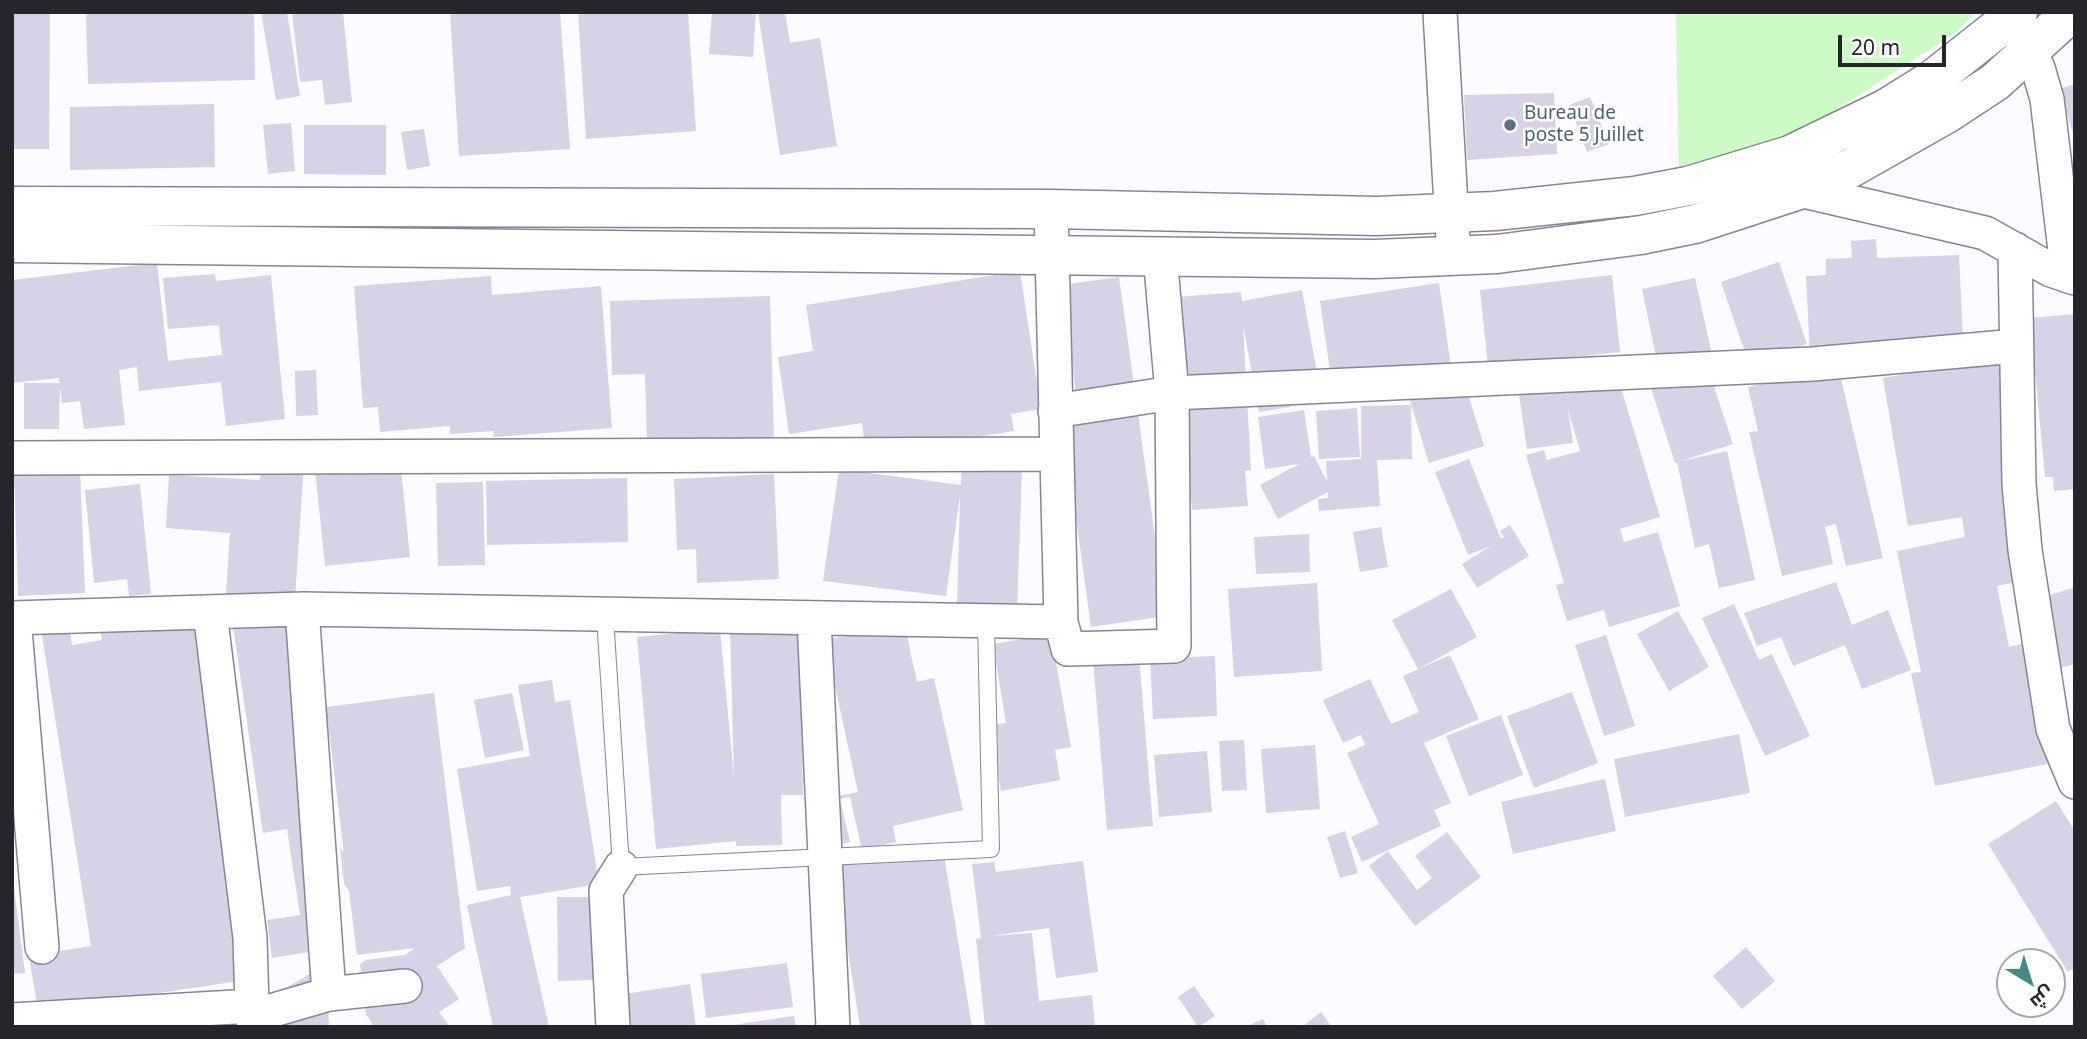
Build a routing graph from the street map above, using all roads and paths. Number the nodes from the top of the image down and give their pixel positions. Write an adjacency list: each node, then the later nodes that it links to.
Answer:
1 (1440, 12): 8 (street)
2 (2073, 12): 4 (main road)
3 (2014, 16): 4 (street); 8 (main road)
4 (2031, 53): 5 (main road); 14 (street)
5 (1800, 190): 10 (street); 13 (main road)
6 (12, 206): 7 (main road)
7 (1051, 209): 8 (main road); 11 (street)
8 (1452, 214): 13 (street)
9 (12, 243): 11 (main road)
10 (2015, 249): 14 (street); 15 (street)
11 (1050, 253): 12 (main road); 17 (street)
12 (1160, 255): 13 (main road); 16 (street)
13 (1454, 258)
14 (2072, 277)
15 (2016, 346): 16 (street); 27 (street)
16 (1172, 393): 17 (street); 26 (street)
17 (1055, 411): 18 (street)
18 (1056, 454): 19 (street); 26 (street)
19 (12, 458)
20 (302, 609): 21 (street); 22 (street); 32 (street)
21 (210, 612): 23 (street); 33 (street)
22 (605, 615): 24 (street); 29 (lane)
23 (13, 618): 30 (street)
24 (814, 620): 25 (street); 28 (street)
25 (986, 621): 26 (street); 28 (lane)
26 (1061, 622)
27 (2075, 782)
28 (824, 857): 29 (lane); 36 (street)
29 (621, 867): 35 (street)
30 (42, 947)
31 (405, 986): 32 (street)
32 (329, 994): 33 (street)
33 (253, 1016): 34 (street)
34 (12, 1020)
35 (613, 1027)
36 (832, 1027)

